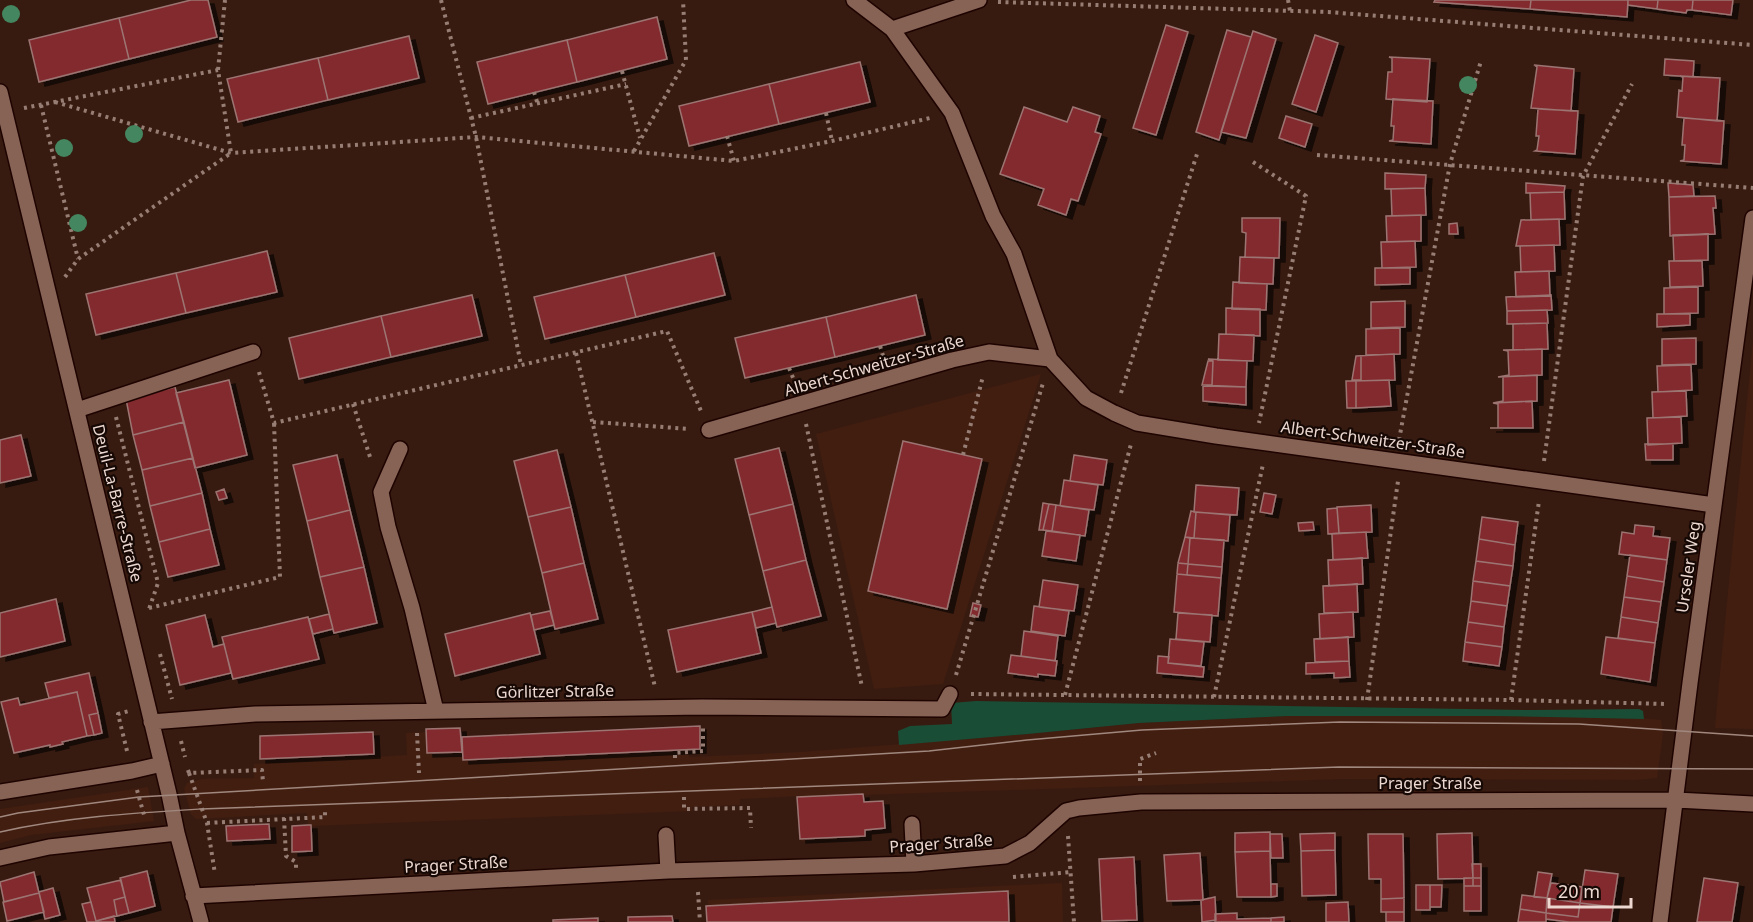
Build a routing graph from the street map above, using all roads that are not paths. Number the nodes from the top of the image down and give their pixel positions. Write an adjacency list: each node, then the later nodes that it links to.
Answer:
1 (854, 0): 3 (street, Albert-Schweitzer-Straße)
2 (979, 0): 3 (street)
3 (892, 29): 7 (street, Albert-Schweitzer-Straße)
4 (0, 92): 8 (street, Deuil-La-Barre-Straße)
5 (1753, 218): 11 (street, Urseler Weg)
6 (253, 352): 8 (street)
7 (1050, 359): 9 (street, Albert-Schweitzer-Straße); 11 (street, Albert-Schweitzer-Straße)
8 (77, 410): 14 (street, Deuil-La-Barre-Straße)
9 (709, 430)
10 (400, 449): 13 (street)
11 (1714, 505): 17 (street, Urseler Weg)
12 (950, 694): 13 (street, Görlitzer Straße)
13 (436, 711): 14 (street, Görlitzer Straße)
14 (152, 722): 15 (street, Deuil-La-Barre-Straße)
15 (162, 764): 16 (street); 20 (street, Deuil-La-Barre-Straße)
16 (0, 792)
17 (1676, 800): 18 (street, Prager Straße); 23 (street, Prager Straße); 27 (street, Urseler Weg)
18 (1753, 804)
19 (912, 824): 23 (street)
20 (177, 833): 22 (street); 25 (street, Deuil-La-Barre-Straße)
21 (666, 835): 24 (street)
22 (0, 858)
23 (914, 864): 24 (street, Prager Straße)
24 (668, 871): 25 (street, Prager Straße)
25 (193, 896): 26 (street, Deuil-La-Barre-Straße)
26 (201, 922)
27 (1660, 922)

